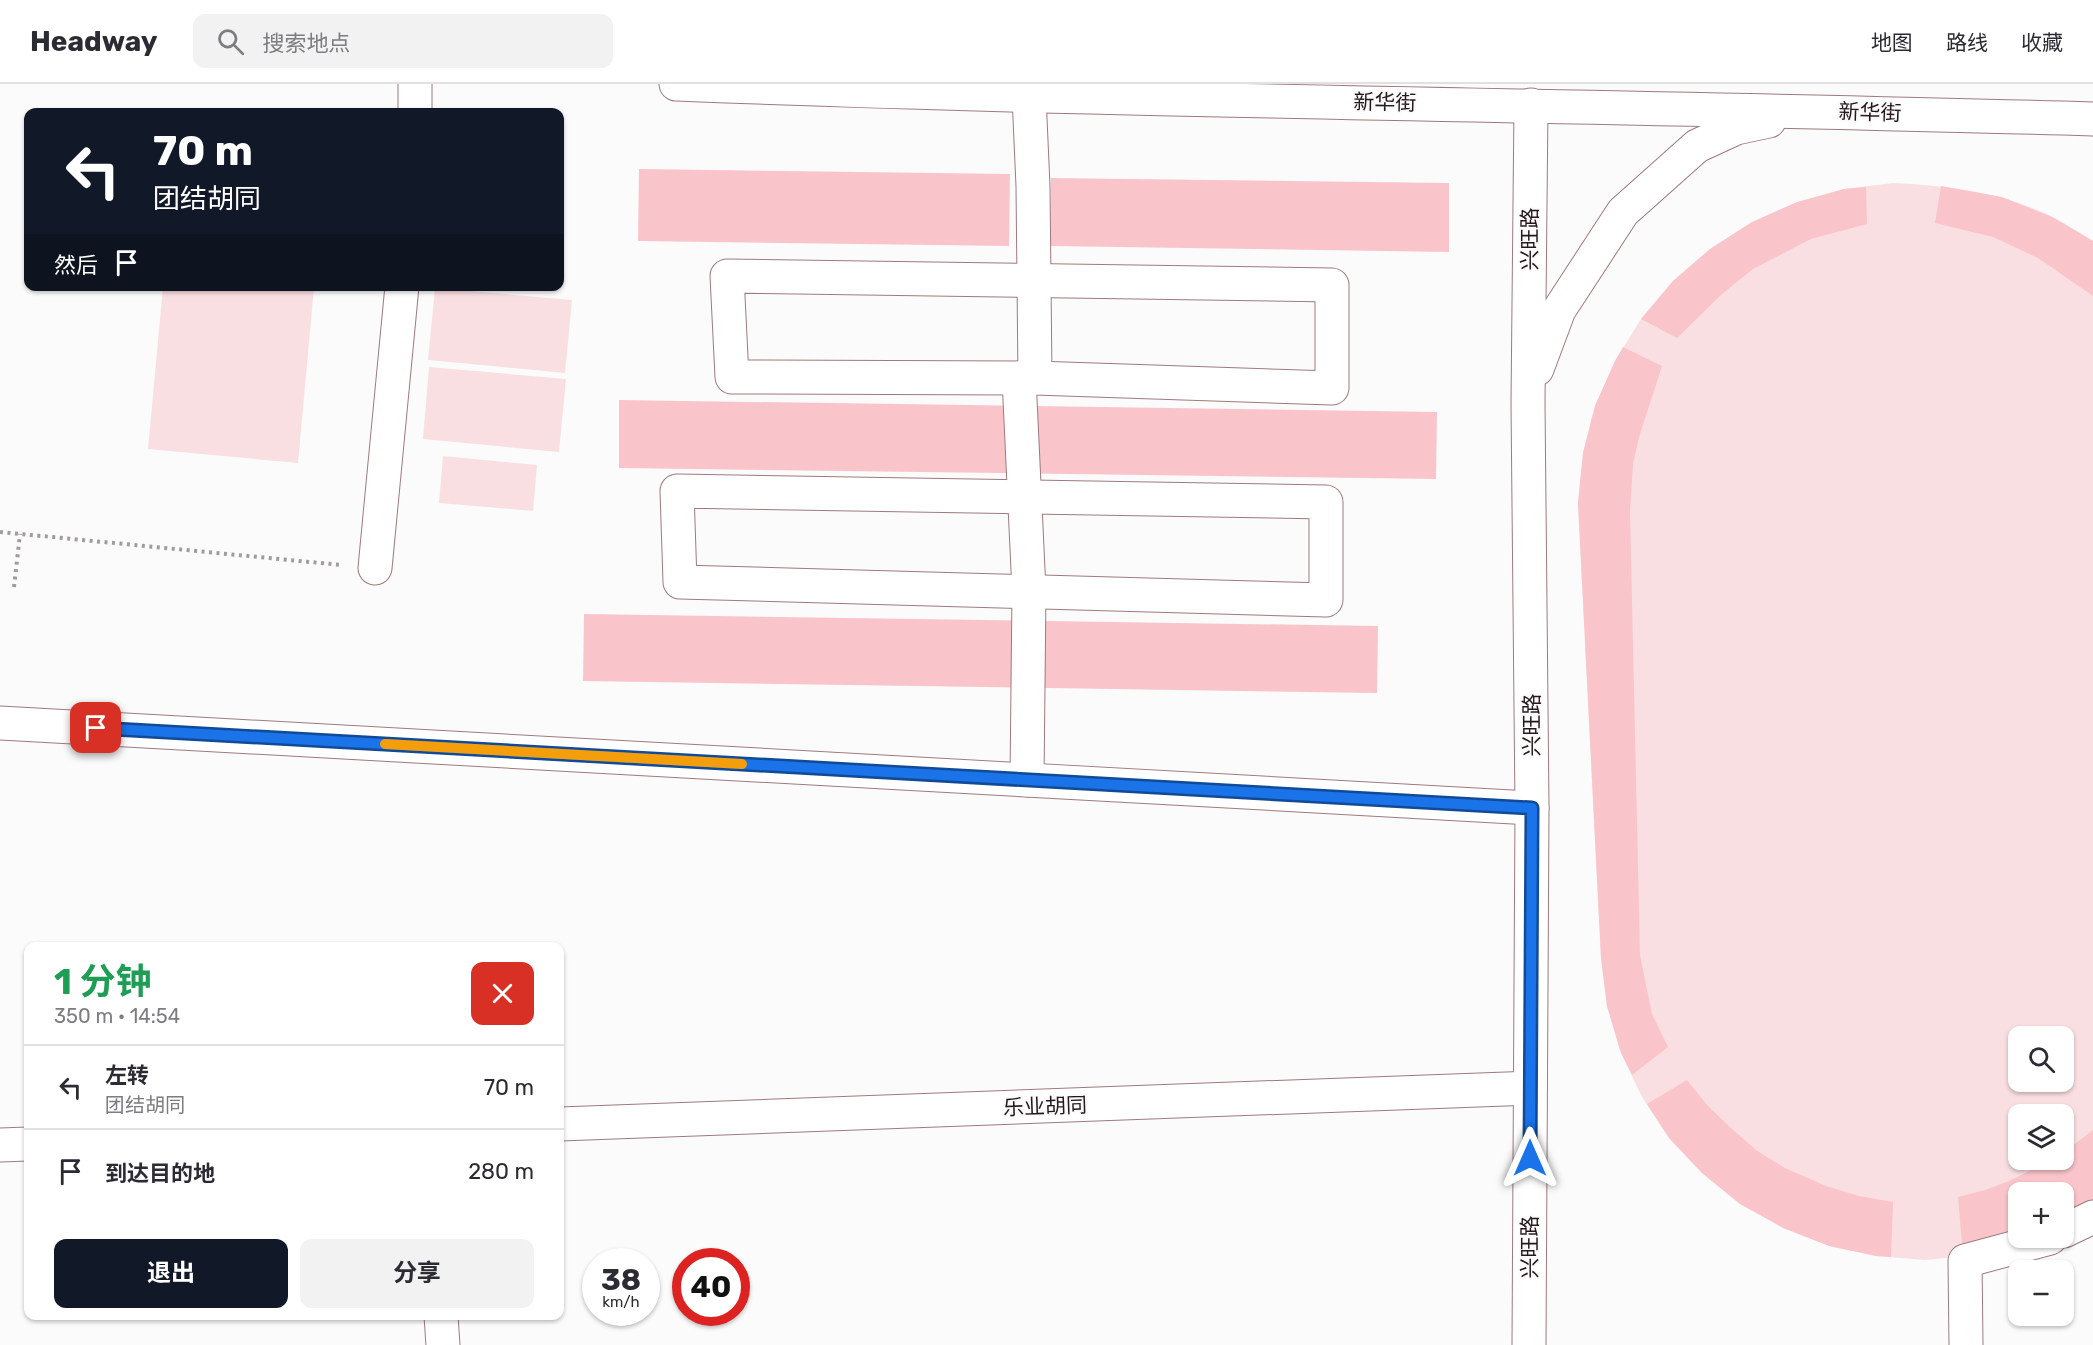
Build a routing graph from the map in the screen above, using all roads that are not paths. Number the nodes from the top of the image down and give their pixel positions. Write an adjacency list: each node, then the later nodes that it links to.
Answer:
1 (415, 84): 7 (street)
2 (676, 84): 3 (street, 新华街)
3 (781, 86): 5 (street, 新华街)
4 (1573, 95): 6 (street, 新华街); 8 (street, 新华街)
5 (1029, 96): 6 (street, 新华街); 10 (street)
6 (1531, 105): 13 (street, 兴旺路)
7 (415, 108)
8 (1814, 111): 9 (street, 新华街); 13 (street)
9 (2093, 118)
10 (1034, 280): 12 (street); 12 (street); 12 (street)
11 (402, 291): 15 (street)
12 (1027, 378): 14 (street)
13 (1528, 403): 19 (street, 兴旺路)
14 (1024, 497): 16 (street); 16 (street); 16 (street)
15 (375, 568)
16 (1029, 591): 18 (street)
17 (0, 723): 18 (street)
18 (1027, 780): 19 (street)
19 (1532, 808): 20 (street, 兴旺路)
20 (1530, 1088): 21 (street, 乐业胡同); 29 (street, 兴旺路)
21 (564, 1124)
22 (24, 1144): 23 (street)
23 (0, 1145)
24 (2093, 1217): 25 (street)
25 (2074, 1226)
26 (2013, 1248): 30 (street)
27 (441, 1320): 28 (street)
28 (443, 1345)
29 (1529, 1345)
30 (1966, 1345)

